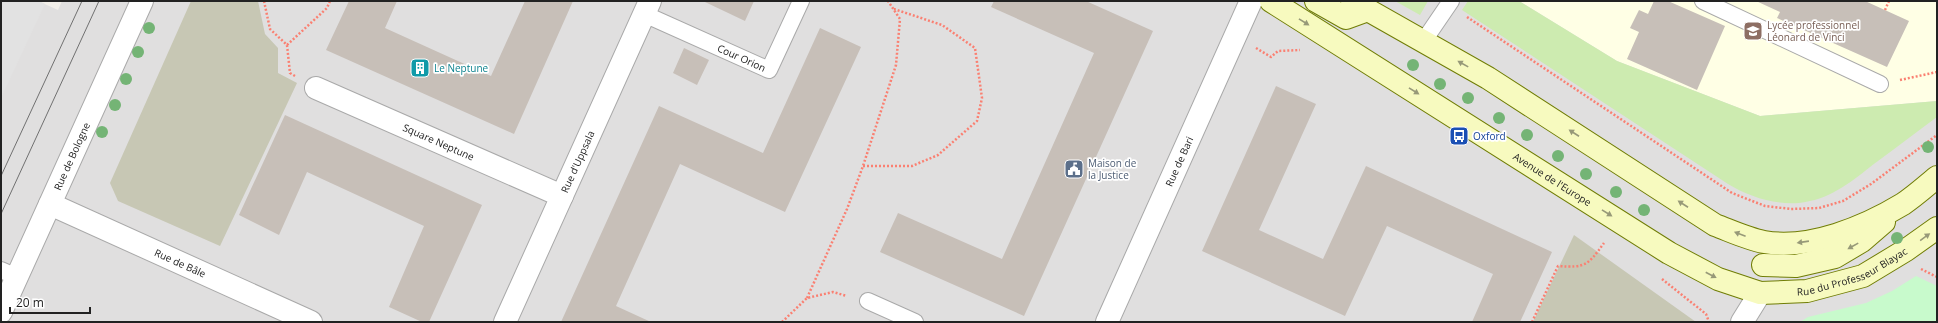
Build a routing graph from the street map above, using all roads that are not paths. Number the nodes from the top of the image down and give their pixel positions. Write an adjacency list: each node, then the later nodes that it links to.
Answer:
1 (801, 1): 9 (lane, Cour Orion)
2 (1251, 1): 27 (street, Rue de Bari)
3 (1271, 1): 21 (main road, Avenue de l'Europe, one-way to 21)
4 (1316, 1): 8 (main road)
5 (1703, 1): 11 (lane)
6 (138, 2): 16 (street, Rue de Bologne)
7 (1450, 3): 10 (lane)
8 (1360, 6): 10 (main road)
9 (647, 8): 14 (street, Rue d'Uppsala)
10 (1423, 42): 18 (main road, one-way to 10)
11 (1880, 84)
12 (316, 88): 14 (street, Square Neptune)
13 (1937, 177): 15 (main road)
14 (562, 196): 25 (street, Rue d'Uppsala)
15 (1904, 203): 18 (main road, one-way to 18); 19 (main road, one-way to 19)
16 (50, 204): 20 (street, Rue de Bologne); 24 (street, Rue de Bâle)
17 (1937, 228): 21 (main road, Rue du Professeur Blayac, one-way to 17)
18 (1765, 243): 19 (main road)
19 (1763, 265): 21 (main road)
20 (9, 274): 23 (street, Rue de Bologne)
21 (1760, 293): 28 (street); 29 (street)
22 (868, 301): 26 (lane)
23 (1, 312)
24 (311, 322)
25 (505, 322)
26 (915, 322)
27 (1107, 322)
28 (1742, 322)
29 (1753, 322)

